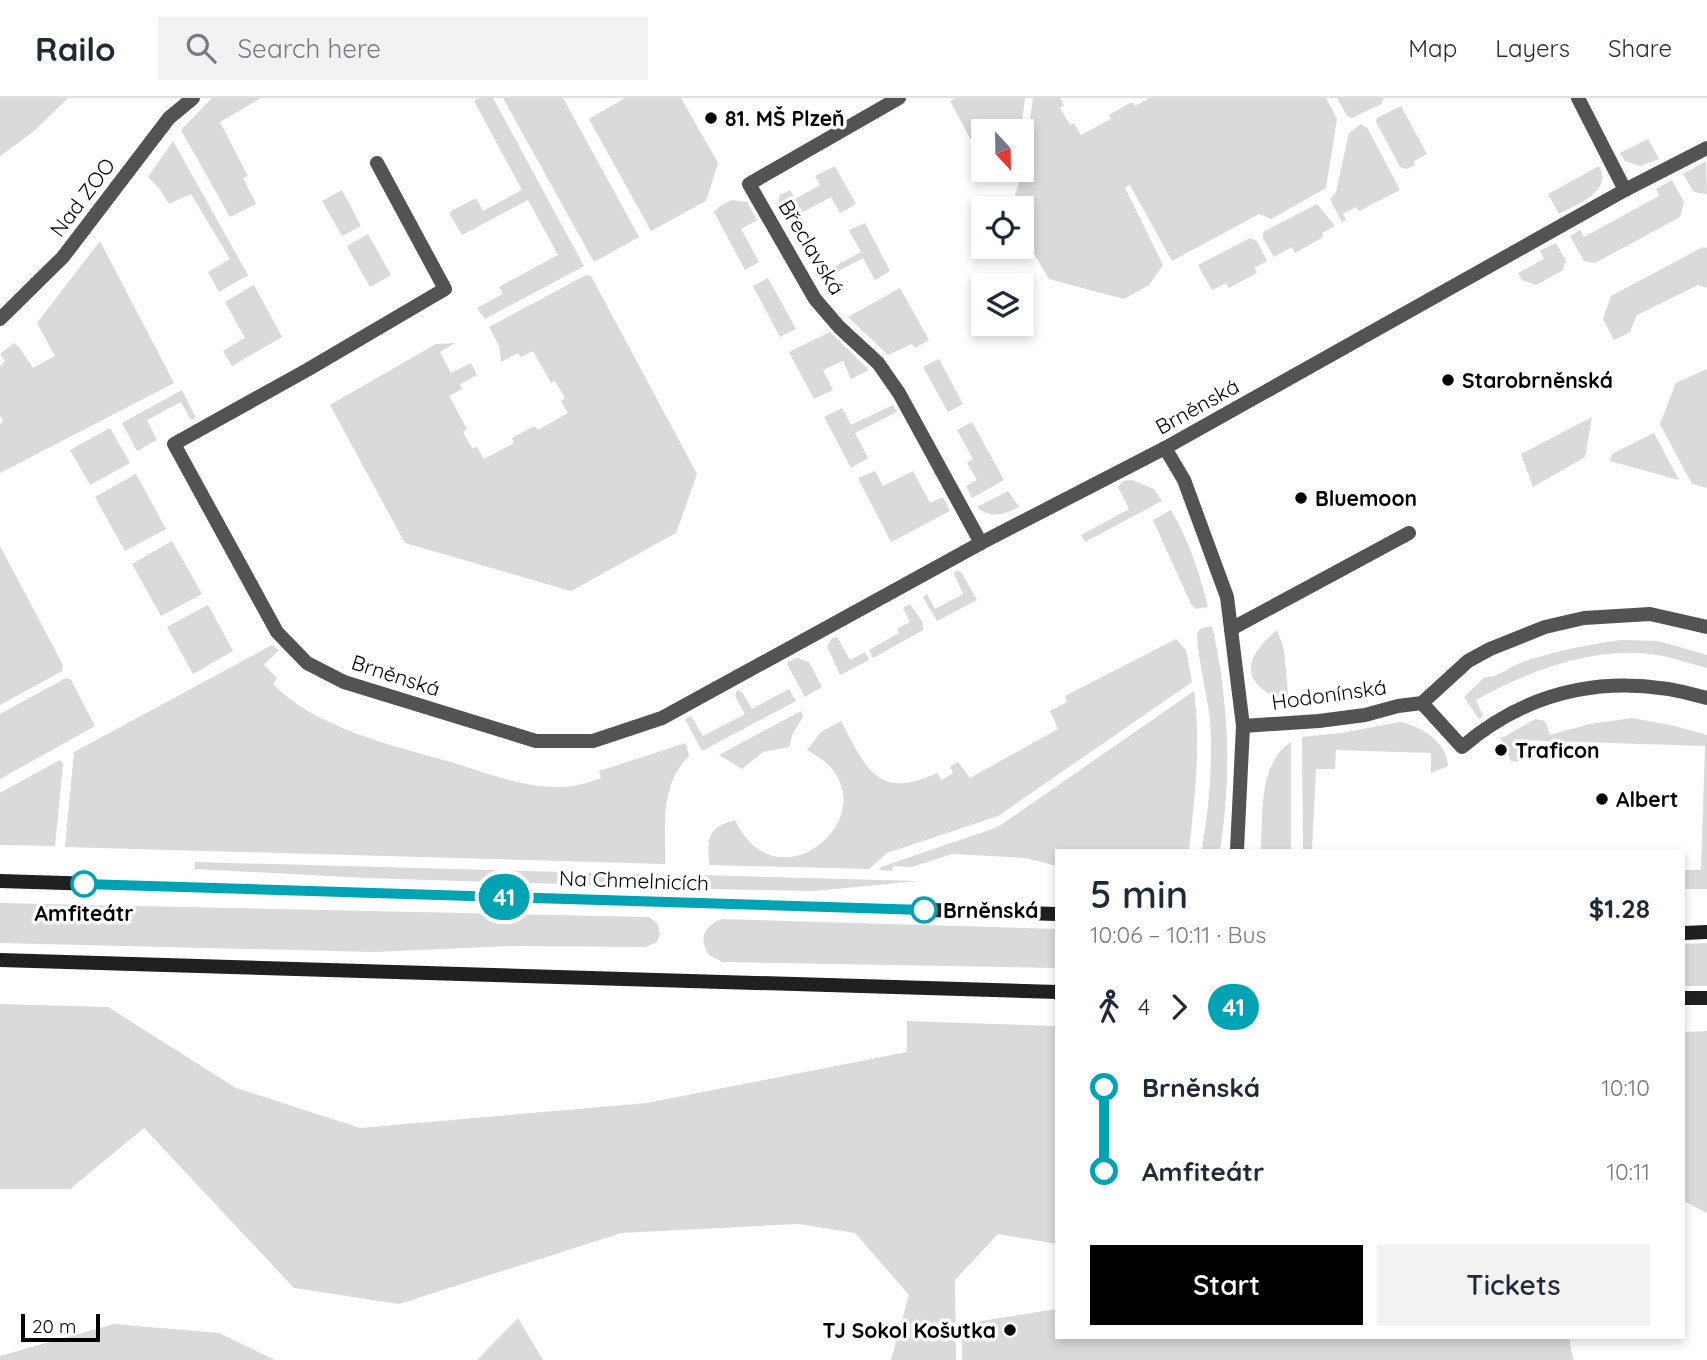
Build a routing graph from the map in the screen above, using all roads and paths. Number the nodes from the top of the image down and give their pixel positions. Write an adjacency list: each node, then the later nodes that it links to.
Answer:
1 (193, 98): 7 (street, Nad ZOO)
2 (899, 98): 10 (street, Břeclavská)
3 (1578, 98): 6 (street)
4 (1707, 148): 6 (street, Brněnská)
5 (377, 163): 10 (street, Brněnská)
6 (1625, 190): 8 (street, Brněnská)
7 (0, 318)
8 (1165, 448): 10 (street, Brněnská); 12 (street)
9 (1409, 533): 12 (street)
10 (981, 543)
11 (1707, 627): 14 (street)
12 (1231, 629): 15 (street)
13 (1707, 698): 14 (street)
14 (1422, 703): 15 (street, Hodonínská)
15 (1243, 726): 16 (street)
16 (1237, 849)
17 (0, 881): 18 (street, Na Chmelnicích)
18 (1055, 914)
19 (1707, 932): 20 (street)
20 (1685, 933)
21 (0, 960): 22 (street)
22 (1055, 992)
23 (1685, 998): 24 (street)
24 (1707, 998)

